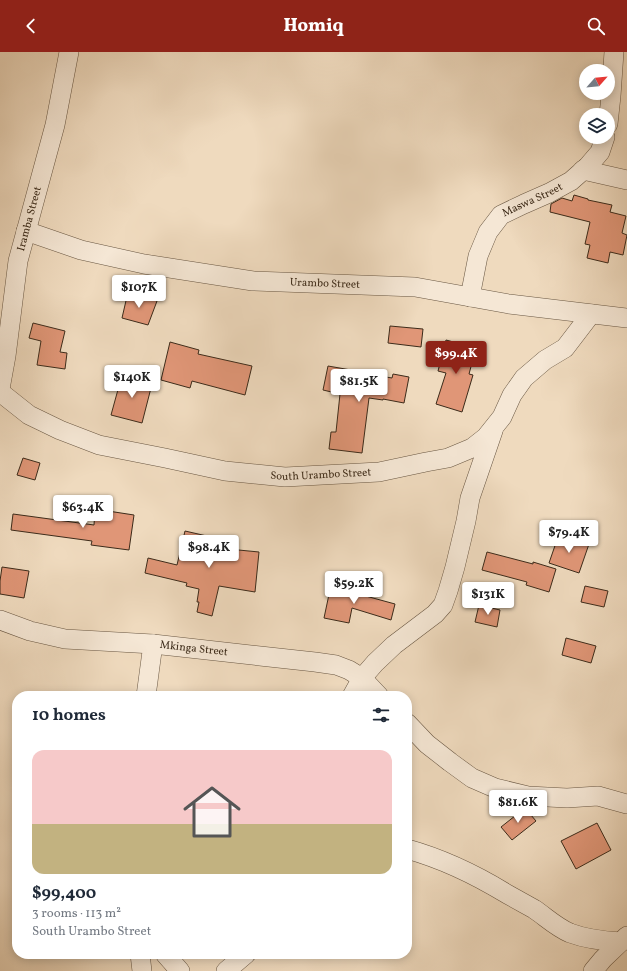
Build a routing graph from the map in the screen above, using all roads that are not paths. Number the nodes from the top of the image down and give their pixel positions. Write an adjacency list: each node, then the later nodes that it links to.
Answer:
1 (69, 52): 7 (street, Iramba Street)
2 (614, 52): 3 (street)
3 (610, 108)
4 (603, 144): 5 (street, Maswa Street)
5 (583, 170): 6 (street); 8 (street, Maswa Street)
6 (627, 180)
7 (26, 231): 8 (street, Urambo Street); 11 (street, Iramba Street)
8 (470, 297): 9 (street, Urambo Street)
9 (591, 314): 10 (street, Urambo Street); 13 (street, South Urambo Street)
10 (627, 318)
11 (0, 389)
12 (0, 392): 13 (street, South Urambo Street)
13 (494, 427): 16 (street)
14 (0, 620): 15 (street, Mkinga Street)
15 (153, 644): 16 (street, Mkinga Street); 17 (street)
16 (362, 678): 18 (street); 19 (street, Mkinga Street)
17 (147, 691)
18 (355, 691)
19 (374, 691)
20 (412, 729): 21 (street)
21 (627, 804)
22 (412, 850): 23 (street)
23 (624, 939): 30 (street)
24 (141, 959): 27 (street)
25 (169, 959): 28 (street)
26 (240, 959): 29 (street)
27 (142, 971)
28 (180, 971)
29 (226, 971)
30 (593, 971)

